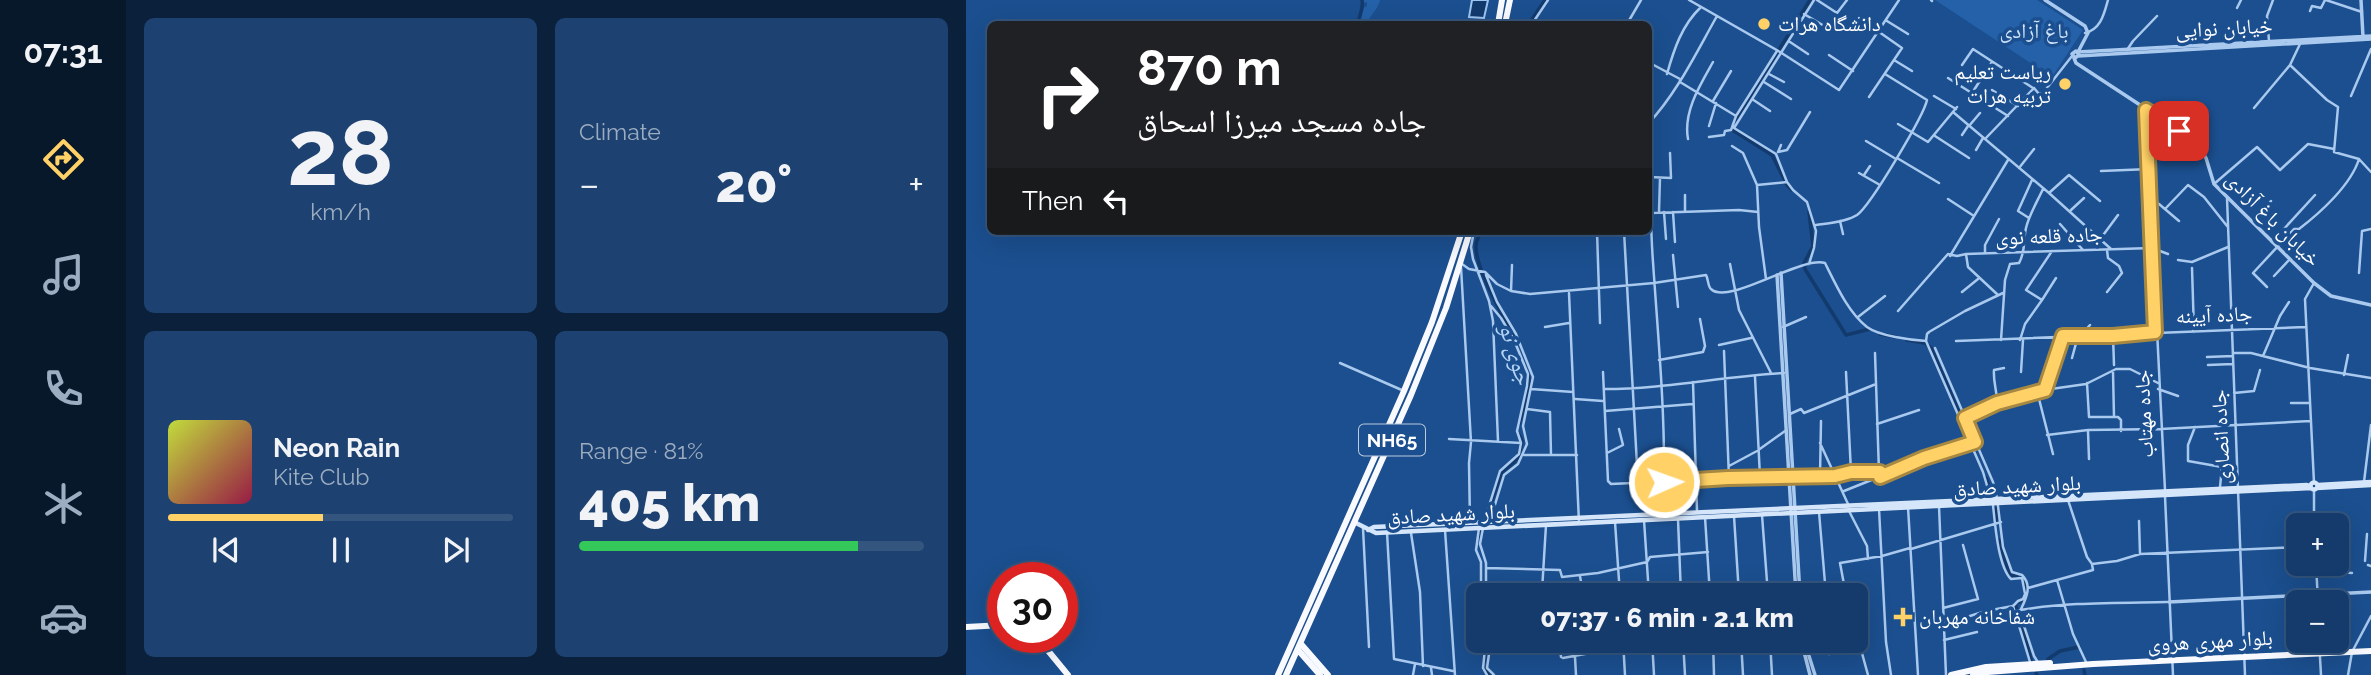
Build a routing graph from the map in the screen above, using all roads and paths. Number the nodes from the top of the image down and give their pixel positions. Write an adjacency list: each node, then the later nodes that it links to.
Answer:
1 (1502, 0): 27 (highway)
2 (1510, 0): 28 (highway)
3 (1548, 0): 29 (street)
4 (1641, 0): 30 (street)
5 (1689, 0): 18 (street)
6 (1815, 0): 7 (street); 22 (street)
7 (1847, 0)
8 (1899, 0): 26 (street)
9 (2045, 0): 17 (street)
10 (2060, 0): 17 (street)
11 (2103, 0): 16 (street)
12 (2241, 0): 19 (street)
13 (2273, 0): 39 (street)
14 (2325, 0): 20 (street); 21 (street)
15 (2361, 0): 21 (street)
16 (2108, 1): 34 (street)
17 (2054, 6): 34 (street)
18 (1702, 7): 23 (street); 57 (street)
19 (2237, 8)
20 (2310, 11)
21 (2362, 12): 35 (street)
22 (1804, 14): 31 (street); 37 (street)
23 (1717, 16): 43 (street); 61 (street)
24 (2157, 16): 42 (street)
25 (1859, 18): 32 (street)
26 (1886, 20): 32 (street); 33 (street)
27 (1498, 21)
28 (1506, 21)
29 (1534, 21)
30 (1629, 21)
31 (1831, 30)
32 (1879, 32): 48 (street); 55 (street)
33 (1908, 33)
34 (2087, 33): 38 (street); 47 (street)
35 (2363, 38): 36 (street, خیابان نوایی); 39 (street, خیابان نوایی); 40 (street, خیابان نوایی)
36 (2371, 38)
37 (1790, 42): 43 (street); 45 (street)
38 (2082, 43): 44 (street); 47 (street)
39 (2269, 43): 40 (street, خیابان نوایی); 42 (street, خیابان نوایی); 47 (street, خیابان نوایی)
40 (2300, 44): 53 (street)
41 (2371, 49): 69 (street)
42 (2127, 50): 44 (street, خیابان نوایی)
43 (1780, 52): 55 (street); 58 (street); 82 (street)
44 (2088, 52): 47 (street, خیابان نوایی)
45 (1808, 54)
46 (1829, 55): 55 (street)
47 (2076, 55): 64 (street); 77 (street, خیابان باغ آزادی)
48 (1894, 60): 56 (street); 59 (street)
49 (1713, 62): 67 (street)
50 (1992, 62): 52 (street); 64 (street); 65 (street)
51 (1652, 65): 57 (street)
52 (1962, 65)
53 (2290, 65): 75 (street); 97 (street)
54 (1731, 71): 73 (street)
55 (1853, 71)
56 (1912, 71)
57 (1667, 74): 61 (street)
58 (1769, 74): 62 (street); 63 (street)
59 (1885, 74): 70 (street); 87 (street)
60 (1948, 78): 81 (street)
61 (1680, 82): 67 (street); 83 (street)
62 (1764, 82): 71 (street); 72 (street)
63 (1784, 82)
64 (2034, 88): 74 (street)
65 (1974, 90)
66 (1992, 90): 74 (street)
67 (1697, 91): 73 (street); 92 (street)
68 (1934, 96): 76 (street)
69 (2351, 96)
70 (1869, 97)
71 (1752, 99): 78 (street); 82 (street)
72 (1791, 99)
73 (1714, 102): 82 (street); 85 (street)
74 (2018, 106): 81 (street)
75 (2254, 108)
76 (1955, 109): 86 (street); 89 (street)
77 (2146, 110): 107 (street, جاده مهتاب); 117 (street, خیابان باغ آزادی)
78 (1770, 111)
79 (1810, 112): 100 (street)
80 (1980, 113): 86 (street)
81 (2008, 116): 91 (street)
82 (1738, 117): 90 (street); 100 (street)
83 (1652, 120)
84 (1898, 124): 87 (street)
85 (1709, 126)
86 (1968, 126): 88 (street); 91 (street)
87 (1910, 132): 89 (street); 101 (street)
88 (1962, 135)
89 (1935, 136): 102 (street)
90 (1709, 137)
91 (1984, 138): 98 (street); 103 (street)
92 (1688, 139)
93 (1866, 141): 101 (street)
94 (1781, 145): 100 (street)
95 (1732, 146): 118 (street)
96 (2034, 149): 106 (street)
97 (2334, 149): 104 (street); 117 (street)
98 (1976, 150)
99 (1670, 153): 113 (street)
100 (1777, 153): 115 (street)
101 (1896, 158): 116 (street); 119 (street)
102 (1969, 158)
103 (2009, 159): 106 (street); 139 (street)
104 (2359, 159): 110 (street); 161 (street)
105 (1870, 166): 111 (street)
106 (2019, 168): 114 (street)
107 (2150, 169): 108 (street); 128 (street, جاده مهتاب)
108 (2101, 171)
109 (1859, 173): 111 (street)
110 (2371, 173)
111 (1864, 175): 119 (street)
112 (1652, 177): 113 (street)
113 (1660, 177): 133 (street)
114 (2032, 180): 120 (street); 141 (street)
115 (1786, 182): 118 (street); 146 (street)
116 (1939, 183)
117 (2214, 184): 125 (street, خیابان باغ آزادی)
118 (1757, 185): 136 (street)
119 (1880, 185): 142 (street)
120 (2043, 189): 121 (street); 141 (street)
121 (2049, 193): 127 (street); 132 (street)
122 (1685, 195): 131 (street)
123 (2315, 195): 159 (street)
124 (2084, 198): 132 (street)
125 (2227, 198): 144 (street, خیابان باغ آزادی); 147 (street, جاده انصاری)
126 (1948, 200): 139 (street)
127 (2100, 201)
128 (2150, 201): 130 (street); 162 (street, جاده مهتاب)
129 (2271, 201): 144 (street)
130 (2165, 209): 143 (street); 147 (street)
131 (1685, 211): 135 (street); 136 (street)
132 (2070, 211): 156 (street)
133 (1659, 212): 134 (street); 137 (street)
134 (1664, 212): 135 (street); 157 (street)
135 (1673, 212): 158 (street)
136 (1758, 212): 186 (street)
137 (1652, 213)
138 (2118, 215): 156 (street)
139 (1975, 216): 171 (street)
140 (1999, 219): 167 (street)
141 (2030, 219): 166 (street)
142 (1840, 221): 146 (street); 149 (street)
143 (2179, 221)
144 (2253, 223): 159 (street, خیابان باغ آزادی)
145 (2060, 224): 164 (street)
146 (1816, 225): 177 (street)
147 (2227, 226): 160 (street, جاده انصاری)
148 (2371, 229): 181 (street)
149 (1843, 234)
150 (1461, 235): 267 (highway)
151 (1471, 235): 174 (highway, NH65)
152 (1472, 235): 179 (street)
153 (1597, 235): 192 (street)
154 (1624, 235): 190 (street)
155 (1652, 235): 188 (street)
156 (2100, 238): 163 (street)
157 (1666, 239)
158 (1675, 242)
159 (2272, 242): 161 (street, خیابان باغ آزادی)
160 (2228, 247): 173 (street); 217 (street, جاده انصاری)
161 (2278, 247): 172 (street, خیابان باغ آزادی); 191 (street)
162 (2152, 248): 163 (street, جاده قلعه نوی); 169 (street); 218 (street, جاده مهتاب)
163 (2109, 249): 164 (street, جاده قلعه نوی); 197 (street)
164 (2084, 250): 165 (street, جاده قلعه نوی)
165 (2052, 251): 166 (street, جاده قلعه نوی); 201 (street)
166 (2024, 252): 167 (street, جاده قلعه نوی); 198 (street)
167 (1985, 253): 168 (street, جاده قلعه نوی)
168 (1966, 254): 171 (street, جاده قلعه نوی); 187 (street)
169 (2168, 254)
170 (1673, 255): 185 (street)
171 (1949, 255): 206 (street)
172 (2290, 259): 183 (street); 189 (street, خیابان باغ آزادی)
173 (2178, 260)
174 (1461, 263): 179 (street); 301 (street); 350 (highway, NH65)
175 (1730, 264): 195 (street)
176 (1512, 265): 193 (street)
177 (1806, 265): 182 (street); 208 (street)
178 (2192, 268): 219 (street)
179 (1477, 271): 180 (street); 204 (street)
180 (1485, 272): 193 (street); 261 (street)
181 (2359, 273)
182 (1779, 274): 186 (street); 214 (street)
183 (2274, 276)
184 (2056, 278): 201 (street)
185 (1676, 279): 188 (street); 195 (street); 205 (street)
186 (1766, 279): 195 (street)
187 (1978, 279): 196 (street); 199 (street)
188 (1654, 283): 190 (street); 237 (street)
189 (2314, 283): 203 (street, خیابان باغ آزادی); 215 (street)
190 (1628, 285): 192 (street); 263 (street)
191 (2267, 287)
192 (1599, 289): 194 (street); 211 (street)
193 (1511, 291): 194 (street)
194 (1569, 291): 210 (street)
195 (1737, 291): 223 (street)
196 (1962, 292)
197 (2107, 292)
198 (2003, 293): 199 (street); 224 (street)
199 (1998, 295): 226 (street)
200 (1885, 296): 208 (street)
201 (2042, 300): 225 (street)
202 (2289, 302): 216 (street)
203 (2371, 305)
204 (1491, 306): 300 (street); 302 (street)
205 (1678, 307)
206 (1898, 311)
207 (1807, 317): 214 (street)
208 (1858, 317): 226 (street)
209 (1700, 319): 237 (street)
210 (1570, 323): 213 (street); 269 (street)
211 (1601, 323)
212 (2090, 325): 221 (street)
213 (1545, 327)
214 (1782, 327): 250 (street)
215 (2306, 327): 216 (street, جاده آیینه); 242 (street)
216 (2274, 328): 217 (street, جاده آیینه); 234 (street)
217 (2232, 330): 219 (street, جاده آیینه); 232 (street, جاده انصاری)
218 (2155, 332): 219 (street, جاده آیینه); 222 (street, جاده آیینه); 257 (street, جاده مهتاب)
219 (2194, 333)
220 (2063, 336): 221 (street, جاده آیینه); 225 (street, جاده آیینه); 266 (street)
221 (2079, 336): 222 (street, جاده آیینه); 236 (street)
222 (2113, 336): 240 (street)
223 (1751, 338): 228 (street); 249 (street)
224 (2001, 340): 225 (street, جاده آیینه); 227 (street, جاده آیینه)
225 (2022, 340): 248 (street)
226 (1926, 341): 264 (street)
227 (1956, 341)
228 (1719, 345)
229 (1935, 348): 259 (street)
230 (1724, 351): 253 (street)
231 (1875, 353): 258 (street)
232 (2233, 355): 234 (street); 235 (street); 239 (street, جاده انصاری)
233 (2348, 355): 251 (street)
234 (2263, 356): 242 (street)
235 (2207, 357)
236 (2072, 358)
237 (1659, 360): 260 (street)
238 (1340, 363): 267 (street)
239 (2233, 364): 241 (street); 270 (street, جاده انصاری)
240 (2114, 365)
241 (2207, 365)
242 (2307, 367): 251 (street); 277 (street)
243 (2004, 368): 275 (street)
244 (2113, 370): 256 (street); 257 (street); 285 (street)
245 (2260, 370): 270 (street)
246 (1603, 372): 262 (street)
247 (1846, 372): 271 (street)
248 (2021, 372)
249 (1770, 373): 250 (street); 252 (street)
250 (1785, 373): 284 (street); 296 (street)
251 (2344, 375): 254 (street)
252 (1755, 377): 253 (street); 306 (street)
253 (1724, 378): 255 (street); 313 (street)
254 (2371, 378)
255 (1693, 382): 260 (street); 278 (street)
256 (2088, 383): 266 (street); 285 (street)
257 (2158, 383): 265 (street, جاده مهتاب)
258 (1876, 384): 271 (street); 289 (street)
259 (1951, 386): 264 (street); 286 (street)
260 (1662, 387): 263 (street); 279 (street)
261 (1531, 389): 269 (street); 280 (street)
262 (1604, 389): 263 (street); 274 (street)
263 (1632, 389): 281 (street)
264 (1945, 389): 304 (street)
265 (2158, 389): 272 (street); 294 (street, جاده مهتاب)
266 (2045, 390): 268 (street)
267 (1404, 391): 343 (highway)
268 (2036, 391): 275 (street); 298 (street)
269 (1575, 392): 273 (street)
270 (2234, 393): 291 (street, جاده انصاری)
271 (1847, 395): 284 (street); 314 (street)
272 (2178, 396)
273 (1575, 399): 274 (street); 311 (street)
274 (1605, 401): 283 (street)
275 (1997, 403): 286 (street)
276 (2291, 403): 277 (street)
277 (2309, 403): 288 (street)
278 (1694, 404): 279 (street); 321 (street)
279 (1663, 408): 281 (street); 322 (street)
280 (1527, 409): 309 (street); 310 (street)
281 (1633, 410): 283 (street); 324 (street)
282 (1919, 410): 289 (street)
283 (1605, 411): 307 (street)
284 (1789, 414): 319 (street)
285 (2114, 417): 297 (street)
286 (1965, 418): 304 (street)
287 (1821, 421): 303 (street)
288 (2310, 421): 291 (street); 326 (street)
289 (1877, 424): 315 (street)
290 (2371, 425): 305 (street)
291 (2236, 426): 292 (street); 328 (street, جاده انصاری)
292 (2195, 427): 294 (street); 327 (street)
293 (1619, 429): 307 (street)
294 (2161, 429): 297 (street); 330 (street, جاده مهتاب)
295 (2088, 430): 297 (street); 298 (street); 312 (street)
296 (1786, 431): 306 (street); 319 (street)
297 (2121, 431)
298 (2047, 435): 308 (street)
299 (1449, 439): 301 (street)
300 (1498, 441): 301 (street); 302 (street)
301 (1471, 442): 351 (street)
302 (1521, 443): 353 (street)
303 (1820, 443): 316 (street); 317 (street)
304 (1972, 443): 315 (street); 332 (street)
305 (2370, 444): 323 (street)
306 (1757, 451): 313 (street); 318 (street)
307 (1607, 453): 324 (street)
308 (2053, 454)
309 (1524, 455): 310 (street); 353 (street)
310 (1551, 455): 311 (street)
311 (1577, 455): 346 (street)
312 (2089, 459)
313 (1729, 466): 320 (street)
314 (1851, 472): 315 (street); 317 (street)
315 (1880, 474): 329 (street)
316 (1820, 476): 317 (street); 319 (street)
317 (1835, 476): 329 (street)
318 (1759, 477): 319 (street); 320 (street)
319 (1790, 477): 337 (street)
320 (1728, 478): 321 (street)
321 (1697, 481): 322 (street); 341 (street)
322 (1664, 482): 324 (street)
323 (2364, 482): 325 (main road, بلوار شهید صادق); 326 (main road, بلوار شهید صادق)
324 (1638, 483)
325 (2371, 483): 326 (main road, بلوار شهید صادق)
326 (2314, 486): 328 (main road, بلوار شهید صادق); 339 (street)
327 (2220, 487): 328 (main road, بلوار شهید صادق); 330 (main road, بلوار شهید صادق)
328 (2239, 489): 330 (main road, بلوار شهید صادق); 365 (street, جاده انصاری)
329 (1844, 491): 335 (street)
330 (2165, 493): 331 (main road, بلوار شهید صادق); 332 (main road, بلوار شهید صادق); 369 (street, جاده مهتاب)
331 (2067, 498): 332 (main road, بلوار شهید صادق); 374 (street)
332 (1995, 500): 333 (main road, بلوار شهید صادق); 334 (main road, بلوار شهید صادق); 352 (street); 352 (street)
333 (1908, 505): 334 (main road, بلوار شهید صادق); 335 (main road, بلوار شهید صادق); 336 (main road, بلوار شهید صادق); 363 (street)
334 (1939, 506): 360 (street)
335 (1849, 507): 336 (main road, بلوار شهید صادق); 337 (main road, بلوار شهید صادق); 338 (main road, بلوار شهید صادق); 371 (street)
336 (1879, 509): 370 (street)
337 (1792, 510): 338 (main road, بلوار شهید صادق); 340 (main road, بلوار شهید صادق); 341 (main road, بلوار شهید صادق); 390 (street)
338 (1819, 512): 391 (street)
339 (2314, 513)
340 (1762, 514): 342 (main road, بلوار شهید صادق); 389 (street)
341 (1697, 515): 344 (main road, بلوار شهید صادق); 345 (main road, بلوار شهید صادق); 346 (main road, بلوار شهید صادق)
342 (1734, 516): 344 (main road, بلوار شهید صادق); 388 (street)
343 (1347, 517): 350 (main road); 441 (highway)
344 (1705, 517): 366 (street)
345 (1678, 519): 347 (main road, بلوار شهید صادق); 367 (street)
346 (1579, 520): 349 (main road, بلوار شهید صادق); 353 (main road, بلوار شهید صادق); 354 (main road, بلوار شهید صادق)
347 (1644, 520): 349 (main road, بلوار شهید صادق); 373 (street)
348 (2138, 521): 368 (street)
349 (1615, 522): 375 (street)
350 (1355, 523): 355 (main road); 409 (highway, NH65)
351 (1470, 523): 353 (main road, بلوار شهید صادق); 356 (main road, بلوار شهید صادق)
352 (1997, 523): 360 (street); 393 (street); 400 (street)
353 (1484, 525): 354 (main road, بلوار شهید صادق); 357 (main road, بلوار شهید صادق); 376 (street); 380 (street)
354 (1546, 525): 377 (street)
355 (1366, 529): 356 (main road, بلوار شهید صادق); 358 (main road, بلوار شهید صادق); 410 (street)
356 (1410, 529): 357 (main road, بلوار شهید صادق); 358 (main road, بلوار شهید صادق); 435 (street)
357 (1445, 530): 438 (street)
358 (1387, 532): 433 (street)
359 (2367, 534): 361 (street)
360 (1940, 540): 363 (street); 401 (street)
361 (2369, 542): 372 (street)
362 (1963, 545): 401 (street)
363 (1911, 548): 370 (street); 459 (street)
364 (2286, 548): 365 (street)
365 (2241, 550): 369 (street); 397 (street, جاده انصاری)
366 (1708, 552): 367 (street); 387 (street)
367 (1680, 554): 373 (street); 386 (street)
368 (2140, 554): 369 (street); 374 (street)
369 (2167, 554): 398 (street, جاده مهتاب)
370 (1882, 556): 371 (street); 458 (street)
371 (1868, 559): 392 (street)
372 (2365, 561)
373 (1647, 562): 375 (street); 385 (street)
374 (2092, 564): 379 (street)
375 (1618, 567): 378 (street); 384 (street)
376 (1486, 568): 377 (street); 381 (street)
377 (1542, 570): 378 (street); 382 (street)
378 (1580, 576): 383 (street)
379 (2057, 580): 393 (street); 399 (street)
380 (1481, 583)
381 (1486, 583)
382 (1542, 583)
383 (1581, 583)
384 (1619, 583)
385 (1650, 583)
386 (1681, 583)
387 (1710, 583)
388 (1738, 583)
389 (1767, 583)
390 (1798, 583)
391 (1825, 583)
392 (1844, 583)
393 (2028, 588): 402 (street)
394 (2371, 592): 395 (street)
395 (2349, 593)
396 (2286, 596): 397 (street)
397 (2242, 598): 398 (street); 431 (street, جاده انصاری)
398 (2169, 602): 399 (street); 432 (street, جاده مهتاب)
399 (2065, 605): 402 (street); 434 (street)
400 (2013, 606): 402 (street); 404 (street)
401 (1943, 608): 404 (street)
402 (2018, 610): 437 (street); 437 (street)
403 (2371, 616): 413 (street)
404 (1944, 624): 408 (street)
405 (987, 625): 406 (highway)
406 (966, 626)
407 (1978, 632): 408 (street)
408 (1944, 640): 460 (street)
409 (1300, 647): 442 (highway, NH65); 443 (highway); 444 (highway)
410 (1369, 647)
411 (2371, 651): 413 (highway, بلوار مهری هروی)
412 (2349, 652): 413 (highway, بلوار مهری هروی)
413 (2352, 652): 465 (street)
414 (1050, 653): 440 (highway)
415 (1485, 653): 447 (street)
416 (1489, 653): 448 (street)
417 (1560, 653): 430 (street)
418 (1588, 653): 430 (street)
419 (1624, 653): 450 (street)
420 (1653, 653): 451 (street)
421 (1684, 653): 452 (street)
422 (1713, 653): 453 (street)
423 (1742, 653): 454 (street)
424 (1771, 653): 455 (street)
425 (1806, 653): 456 (street)
426 (1833, 653): 429 (street)
427 (1862, 653): 457 (street)
428 (2319, 653): 431 (highway, بلوار مهری هروی); 464 (street)
429 (1829, 654)
430 (1574, 657): 449 (street)
431 (2245, 657): 432 (highway, بلوار مهری هروی); 463 (street, جاده انصاری)
432 (2172, 662): 434 (highway, بلوار مهری هروی); 462 (street, جاده مهتاب)
433 (1415, 664): 435 (street); 445 (street)
434 (2089, 664): 437 (highway, بلوار مهری هروی)
435 (1423, 666): 436 (street)
436 (1432, 668): 438 (street); 446 (street)
437 (2034, 668): 439 (highway, بلوار مهری هروی); 460 (highway, بلوار مهری هروی)
438 (1454, 673)
439 (2000, 673): 461 (highway, بلوار مهری هروی)
440 (1069, 675)
441 (1278, 675)
442 (1286, 675)
443 (1320, 675)
444 (1328, 675)
445 (1413, 675)
446 (1432, 675)
447 (1488, 675)
448 (1494, 675)
449 (1576, 675)
450 (1625, 675)
451 (1654, 675)
452 (1685, 675)
453 (1714, 675)
454 (1743, 675)
455 (1772, 675)
456 (1813, 675)
457 (1868, 675)
458 (1891, 675)
459 (1919, 675)
460 (1948, 675)
461 (1973, 675)
462 (2173, 675)
463 (2245, 675)
464 (2320, 675)
465 (2348, 675)

